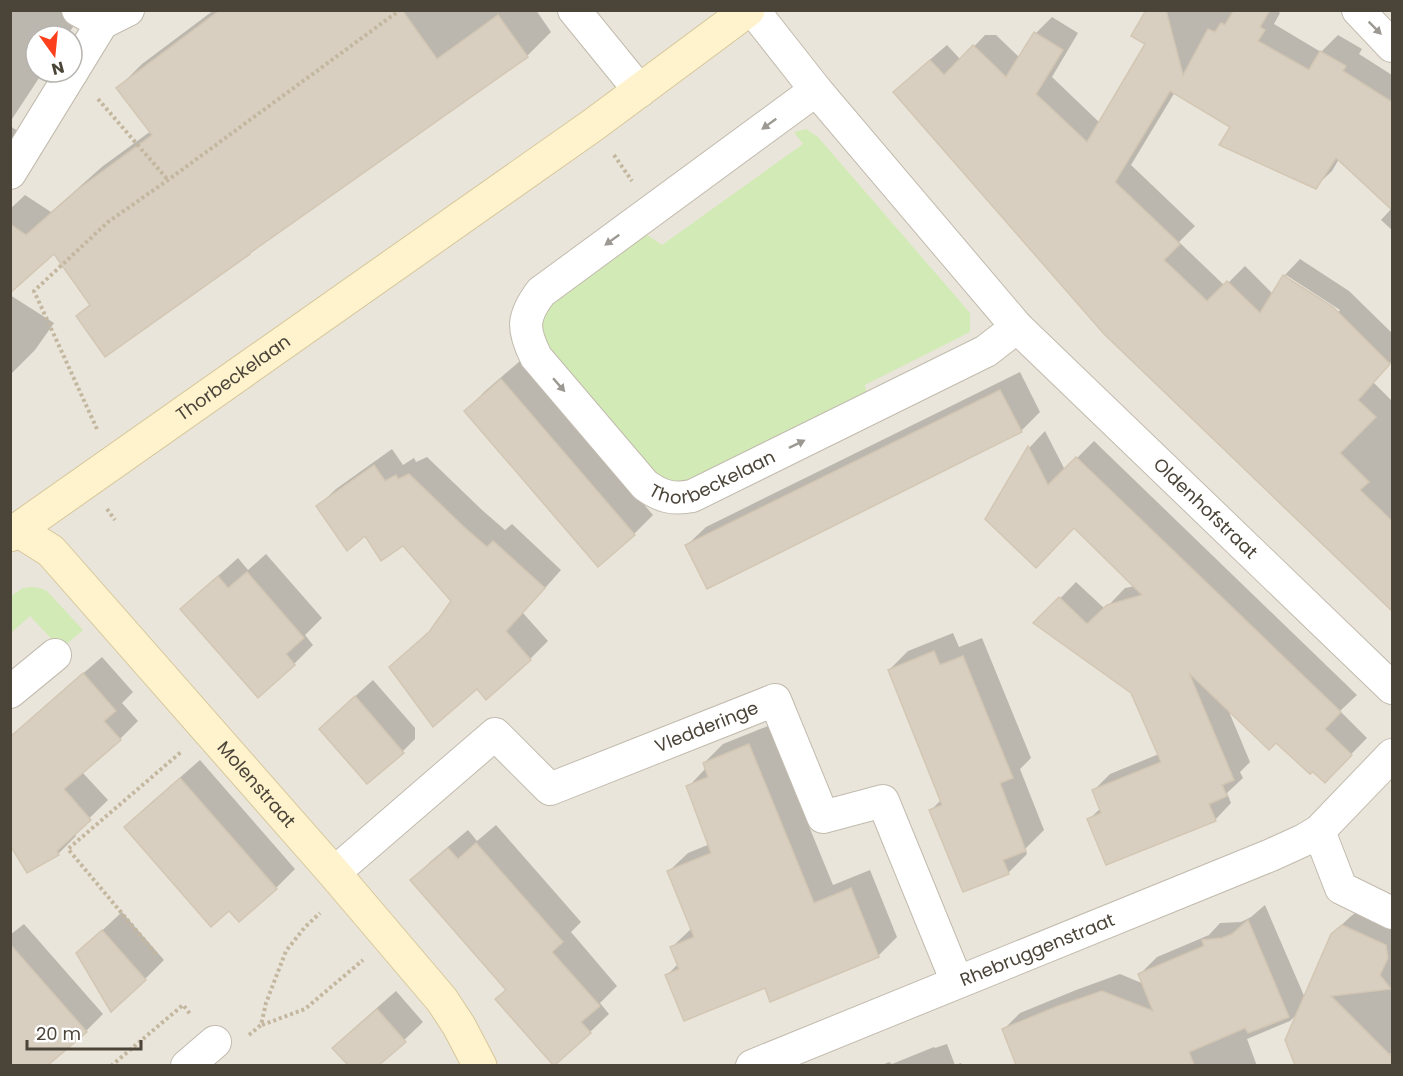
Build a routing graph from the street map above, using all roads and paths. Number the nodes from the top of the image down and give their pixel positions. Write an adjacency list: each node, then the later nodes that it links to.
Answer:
1 (400, 10): 14 (path)
2 (574, 10): 11 (street)
3 (748, 10): 11 (street, Thorbeckelaan)
4 (753, 10): 10 (street)
5 (1358, 10): 7 (street, one-way to 7)
6 (103, 15): 8 (street)
7 (1392, 46)
8 (84, 50)
9 (65, 84): 13 (street)
10 (816, 90): 15 (street); 15 (street, Thorbeckelaan, one-way to 15)
11 (640, 91): 17 (street, Thorbeckelaan)
12 (96, 97): 14 (path)
13 (10, 173)
14 (168, 180): 16 (path)
15 (1017, 327): 19 (street, Oldenhofstraat)
16 (97, 429)
17 (13, 529): 21 (street, Molenstraat)
18 (55, 655): 20 (street)
19 (1392, 688)
20 (10, 692)
21 (208, 730): 24 (street, Molenstraat); 27 (path)
22 (1392, 755): 23 (street, Rhebruggenstraat)
23 (1319, 831): 26 (street); 29 (street, Rhebruggenstraat)
24 (334, 873): 29 (street, Vledderinge); 34 (street, Molenstraat)
25 (323, 911): 30 (path)
26 (1392, 913)
27 (156, 954)
28 (364, 960): 30 (path)
29 (957, 982): 35 (street, Rhebruggenstraat)
30 (261, 1025): 31 (path)
31 (215, 1042): 32 (path); 33 (street)
32 (111, 1065)
33 (187, 1065)
34 (480, 1065)
35 (752, 1065)

